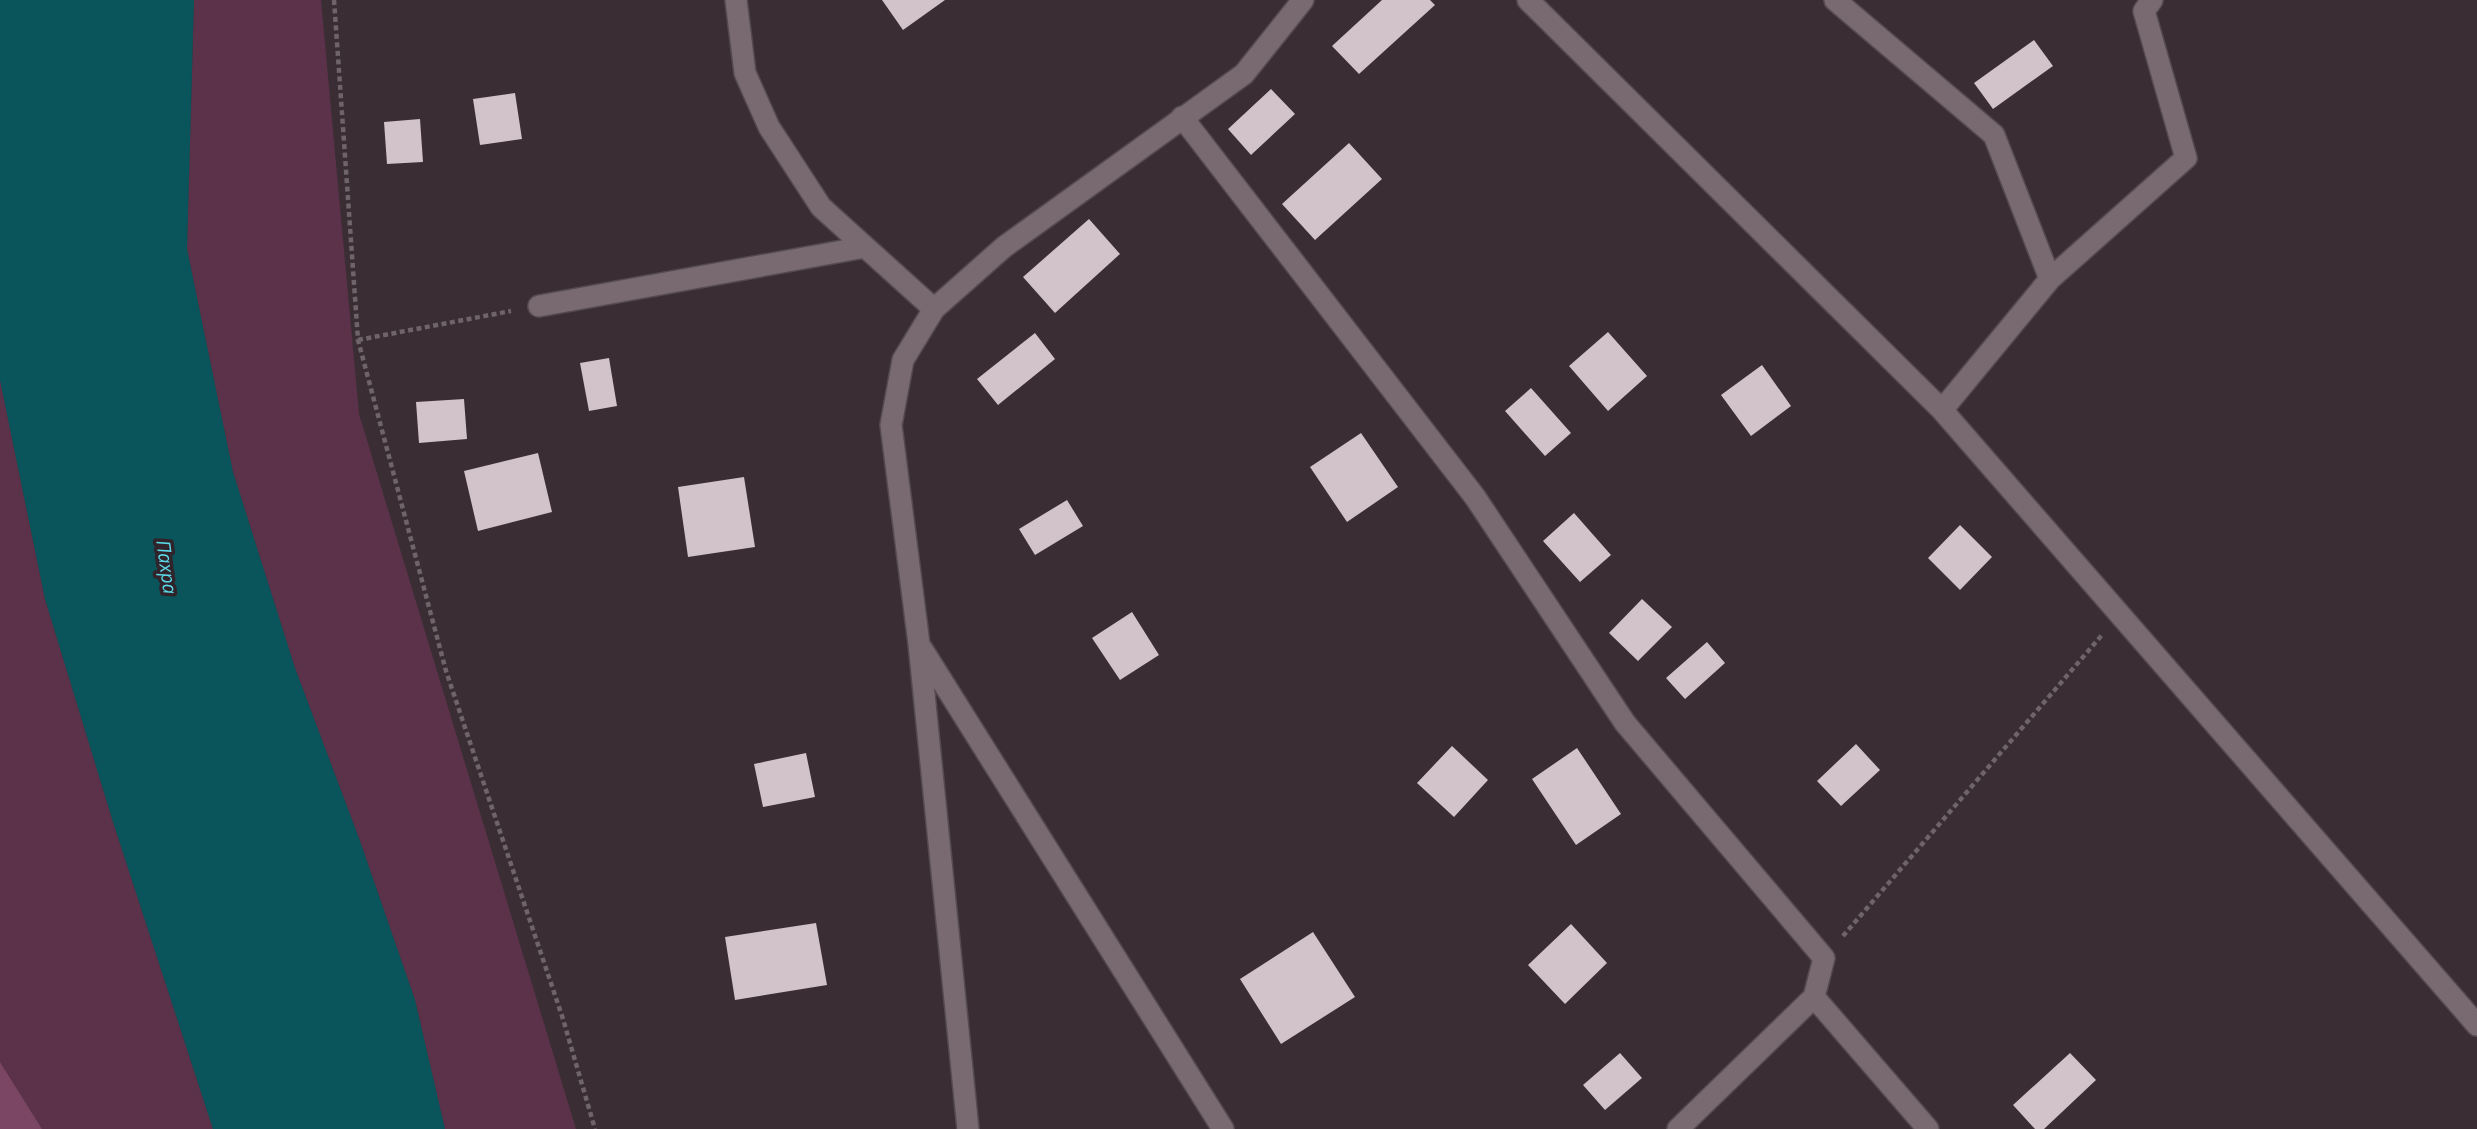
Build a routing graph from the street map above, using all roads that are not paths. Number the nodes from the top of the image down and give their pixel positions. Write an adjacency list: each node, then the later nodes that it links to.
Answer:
1 (736, 0): 7 (street)
2 (1303, 0): 6 (street)
3 (1528, 0): 11 (street)
4 (1835, 0): 8 (street)
5 (2152, 0): 8 (street)
6 (1182, 117): 10 (street); 13 (street)
7 (865, 247): 9 (street); 10 (street)
8 (2050, 279): 11 (street)
9 (539, 306)
10 (934, 309): 12 (street)
11 (1942, 410): 14 (street)
12 (919, 644): 15 (street); 16 (street)
13 (1814, 997): 17 (street); 18 (street)
14 (2477, 1025)
15 (968, 1129)
16 (1223, 1129)
17 (1678, 1129)
18 (1928, 1129)

